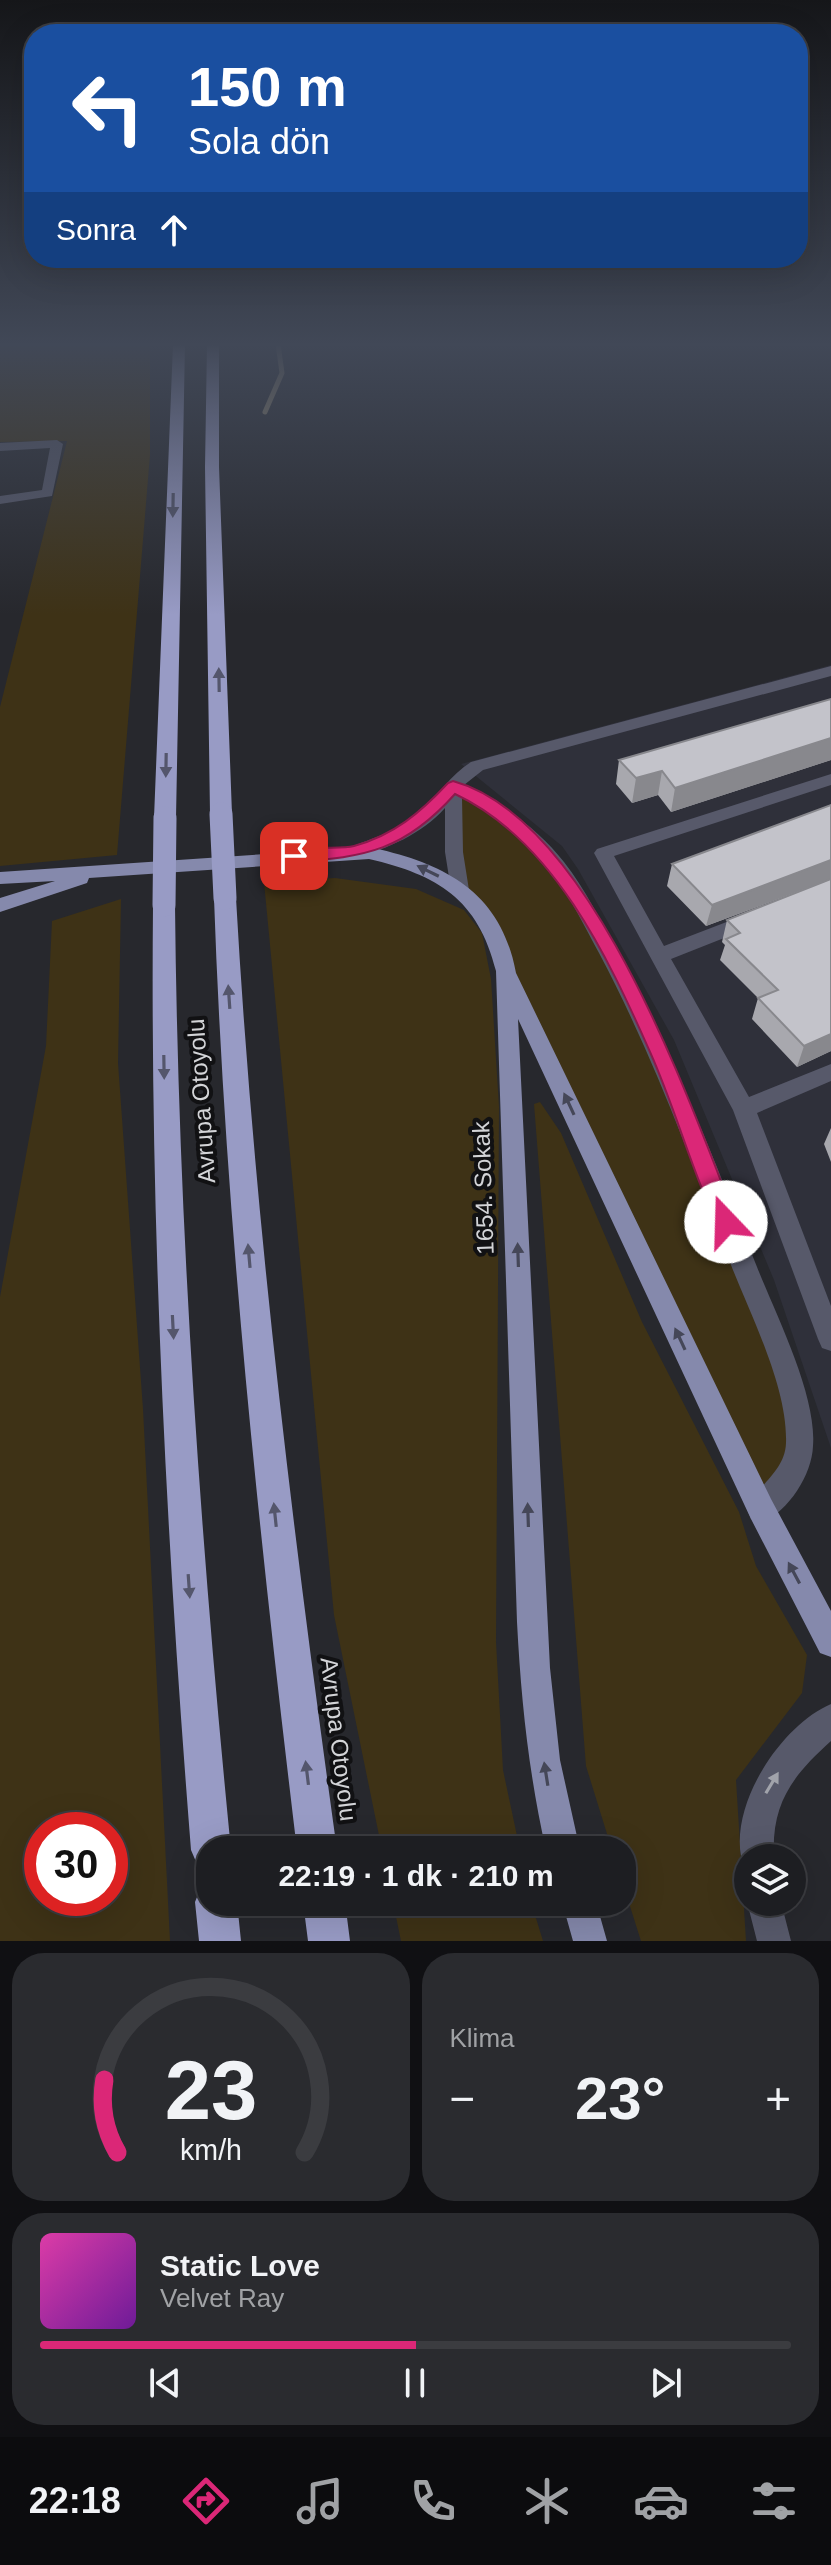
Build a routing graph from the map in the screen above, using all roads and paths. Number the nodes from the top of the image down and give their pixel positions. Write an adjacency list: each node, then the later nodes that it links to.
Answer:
1 (176, 435): 22 (highway, Avrupa Otoyolu, one-way to 22, bridge)
2 (212, 435): 23 (highway, Avrupa Otoyolu, one-way to 2, bridge)
3 (0, 447): 4 (street)
4 (0, 500)
5 (831, 671): 7 (street)
6 (831, 779): 14 (street)
7 (453, 786): 8 (street); 11 (street); 19 (street)
8 (354, 852): 9 (main road, 1654. Sokak); 11 (main road, 1654. Sokak, one-way to 8)
9 (116, 868): 10 (main road, 1654. Sokak); 12 (main road, 1654. Sokak)
10 (0, 878)
11 (460, 890): 15 (main road, 1654. Sokak)
12 (0, 905)
13 (774, 910): 14 (street)
14 (661, 955): 17 (street)
15 (506, 971): 19 (main road, one-way to 15); 24 (main road, 1654. Sokak, one-way to 15)
16 (831, 1072): 17 (street)
17 (744, 1109): 18 (street)
18 (831, 1339)
19 (761, 1509): 20 (main road, one-way to 19)
20 (831, 1642)
21 (831, 1720): 25 (street, one-way to 21)
22 (210, 1836)
23 (315, 1836)
24 (559, 1836)
25 (758, 1844)
26 (217, 1916): 30 (highway)
27 (326, 1916): 31 (highway)
28 (583, 1916): 32 (main road)
29 (768, 1916): 33 (street)
30 (220, 1941)
31 (329, 1941)
32 (590, 1941)
33 (774, 1941)

